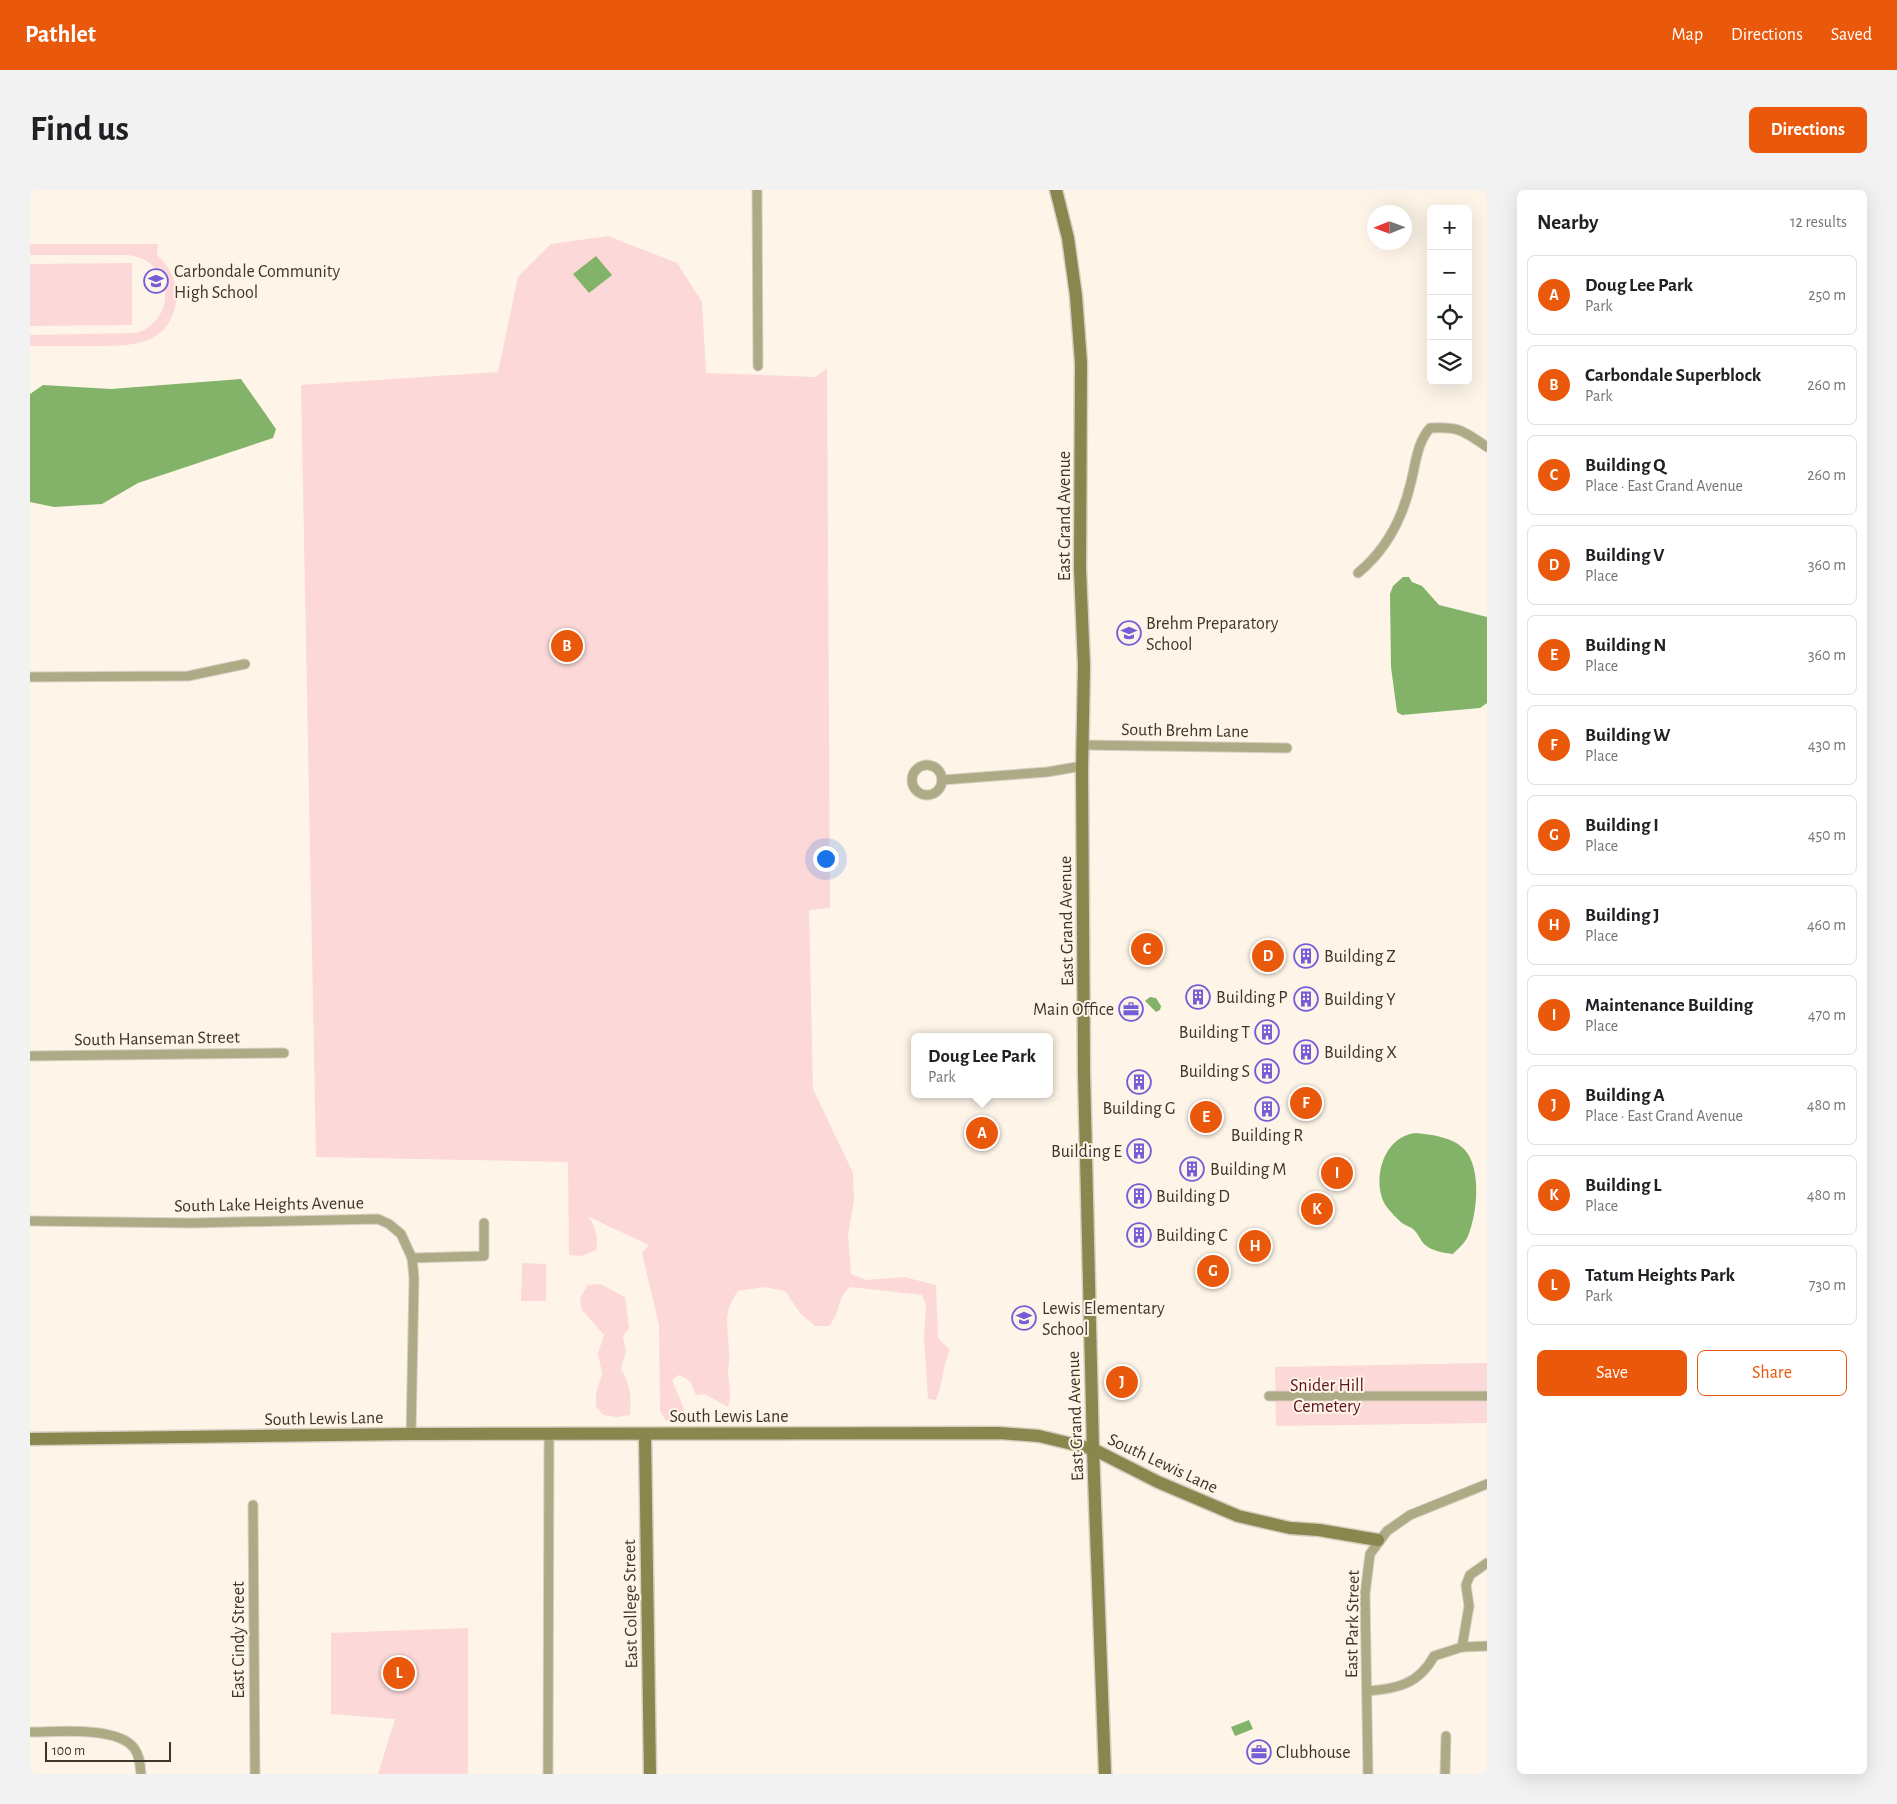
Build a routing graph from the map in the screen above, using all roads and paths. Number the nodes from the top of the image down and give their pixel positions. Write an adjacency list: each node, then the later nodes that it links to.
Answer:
1 (757, 190): 3 (street)
2 (1056, 190): 8 (street, East Grand Avenue)
3 (758, 366)
4 (1487, 447): 5 (street)
5 (1358, 573)
6 (245, 664): 7 (street)
7 (30, 677)
8 (1083, 745): 9 (street, South Brehm Lane); 10 (street, East Grand Avenue)
9 (1287, 748)
10 (1082, 766): 11 (street); 25 (street, East Grand Avenue)
11 (942, 780)
12 (284, 1053): 13 (street, South Hanseman Street)
13 (30, 1056)
14 (30, 1220): 16 (street, South Lake Heights Avenue)
15 (484, 1223): 16 (street)
16 (412, 1258): 19 (street)
17 (1269, 1396): 18 (street)
18 (1487, 1396)
19 (411, 1434): 20 (street, South Lewis Lane); 23 (street, South Lewis Lane)
20 (549, 1434): 21 (street, South Lewis Lane); 37 (street)
21 (645, 1434): 25 (street, South Lewis Lane); 38 (street, East College Street)
22 (30, 1435): 23 (street, South Lewis Lane)
23 (62, 1438): 24 (street, South Lewis Lane)
24 (30, 1439)
25 (1093, 1450): 28 (street, South Lewis Lane); 39 (street, East Grand Avenue)
26 (1487, 1484): 28 (street, East Park Street)
27 (253, 1505): 36 (street, East Cindy Street)
28 (1378, 1540): 32 (street, East Park Street)
29 (1487, 1563): 31 (street)
30 (1487, 1646): 31 (street)
31 (1462, 1647): 32 (street)
32 (1367, 1691): 40 (street, East Park Street)
33 (30, 1732): 35 (street)
34 (1446, 1736): 41 (street)
35 (140, 1774)
36 (255, 1774)
37 (548, 1774)
38 (650, 1774)
39 (1106, 1774)
40 (1368, 1774)
41 (1445, 1774)

